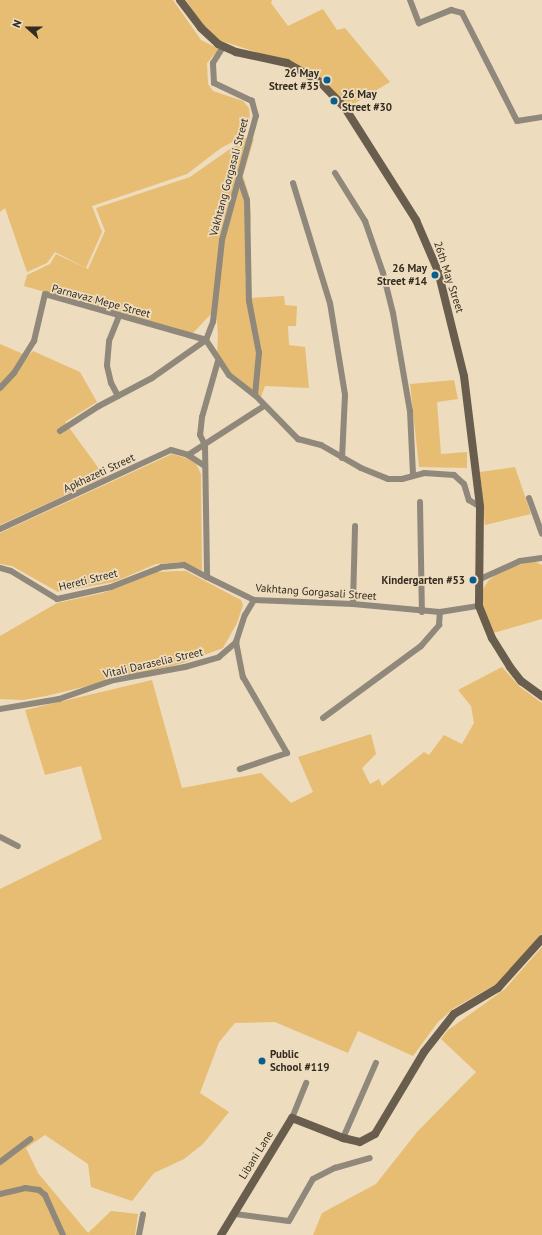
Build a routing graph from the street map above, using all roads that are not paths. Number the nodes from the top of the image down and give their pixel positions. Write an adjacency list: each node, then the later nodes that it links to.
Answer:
1 (180, 0): 3 (street, 26th May Street)
2 (410, 0): 4 (street)
3 (223, 47): 6 (street, Vakhtang Gorgasali Street); 23 (street, 26th May Street)
4 (542, 117)
5 (335, 173): 20 (street)
6 (239, 176): 9 (street, Vakhtang Gorgasali Street); 12 (street)
7 (293, 183): 18 (street)
8 (119, 316): 9 (street, Parnavaz Mepe Street); 11 (street, Parnavaz Mepe Street); 13 (street)
9 (206, 340): 10 (street); 13 (street)
10 (218, 361): 12 (street); 16 (street)
11 (0, 388)
12 (255, 395): 14 (street)
13 (118, 396): 15 (street)
14 (264, 406): 16 (street); 18 (street)
15 (60, 432)
16 (205, 446): 17 (street); 19 (street)
17 (188, 455): 19 (street, Apkhazeti Street); 25 (street, Apkhazeti Street)
18 (342, 458): 20 (street)
19 (205, 466): 29 (street)
20 (413, 475): 23 (street)
21 (529, 498): 26 (street)
22 (420, 502): 34 (street)
23 (480, 507): 30 (street, 26th May Street)
24 (355, 526): 32 (street)
25 (0, 529)
26 (542, 534)
27 (542, 558): 30 (street)
28 (0, 568): 29 (street, Hereti Street)
29 (207, 577): 31 (street, Vakhtang Gorgasali Street)
30 (478, 580): 33 (street, 26th May Street)
31 (254, 600): 32 (street, Vakhtang Gorgasali Street); 36 (street)
32 (353, 604): 34 (street, Vakhtang Gorgasali Street)
33 (479, 606): 35 (street, Vakhtang Gorgasali Street); 37 (street, 26th May Street)
34 (422, 612): 35 (street, Vakhtang Gorgasali Street)
35 (440, 612): 39 (street)
36 (236, 642): 38 (street, Vitali Daraselia Street); 40 (street)
37 (542, 696)
38 (1, 708)
39 (323, 718)
40 (240, 769)
41 (0, 837): 42 (street)
42 (18, 846)
43 (542, 939): 47 (street)
44 (376, 1063): 47 (street)
45 (306, 1084): 46 (street, Libani Lane)
46 (292, 1118): 47 (street); 53 (street, Libani Lane)
47 (343, 1138)
48 (30, 1139): 50 (street)
49 (370, 1158): 53 (street)
50 (0, 1162)
51 (0, 1194): 54 (street)
52 (143, 1214): 55 (street)
53 (235, 1214): 56 (street, Libani Lane)
54 (63, 1235)
55 (139, 1235)
56 (221, 1235)

